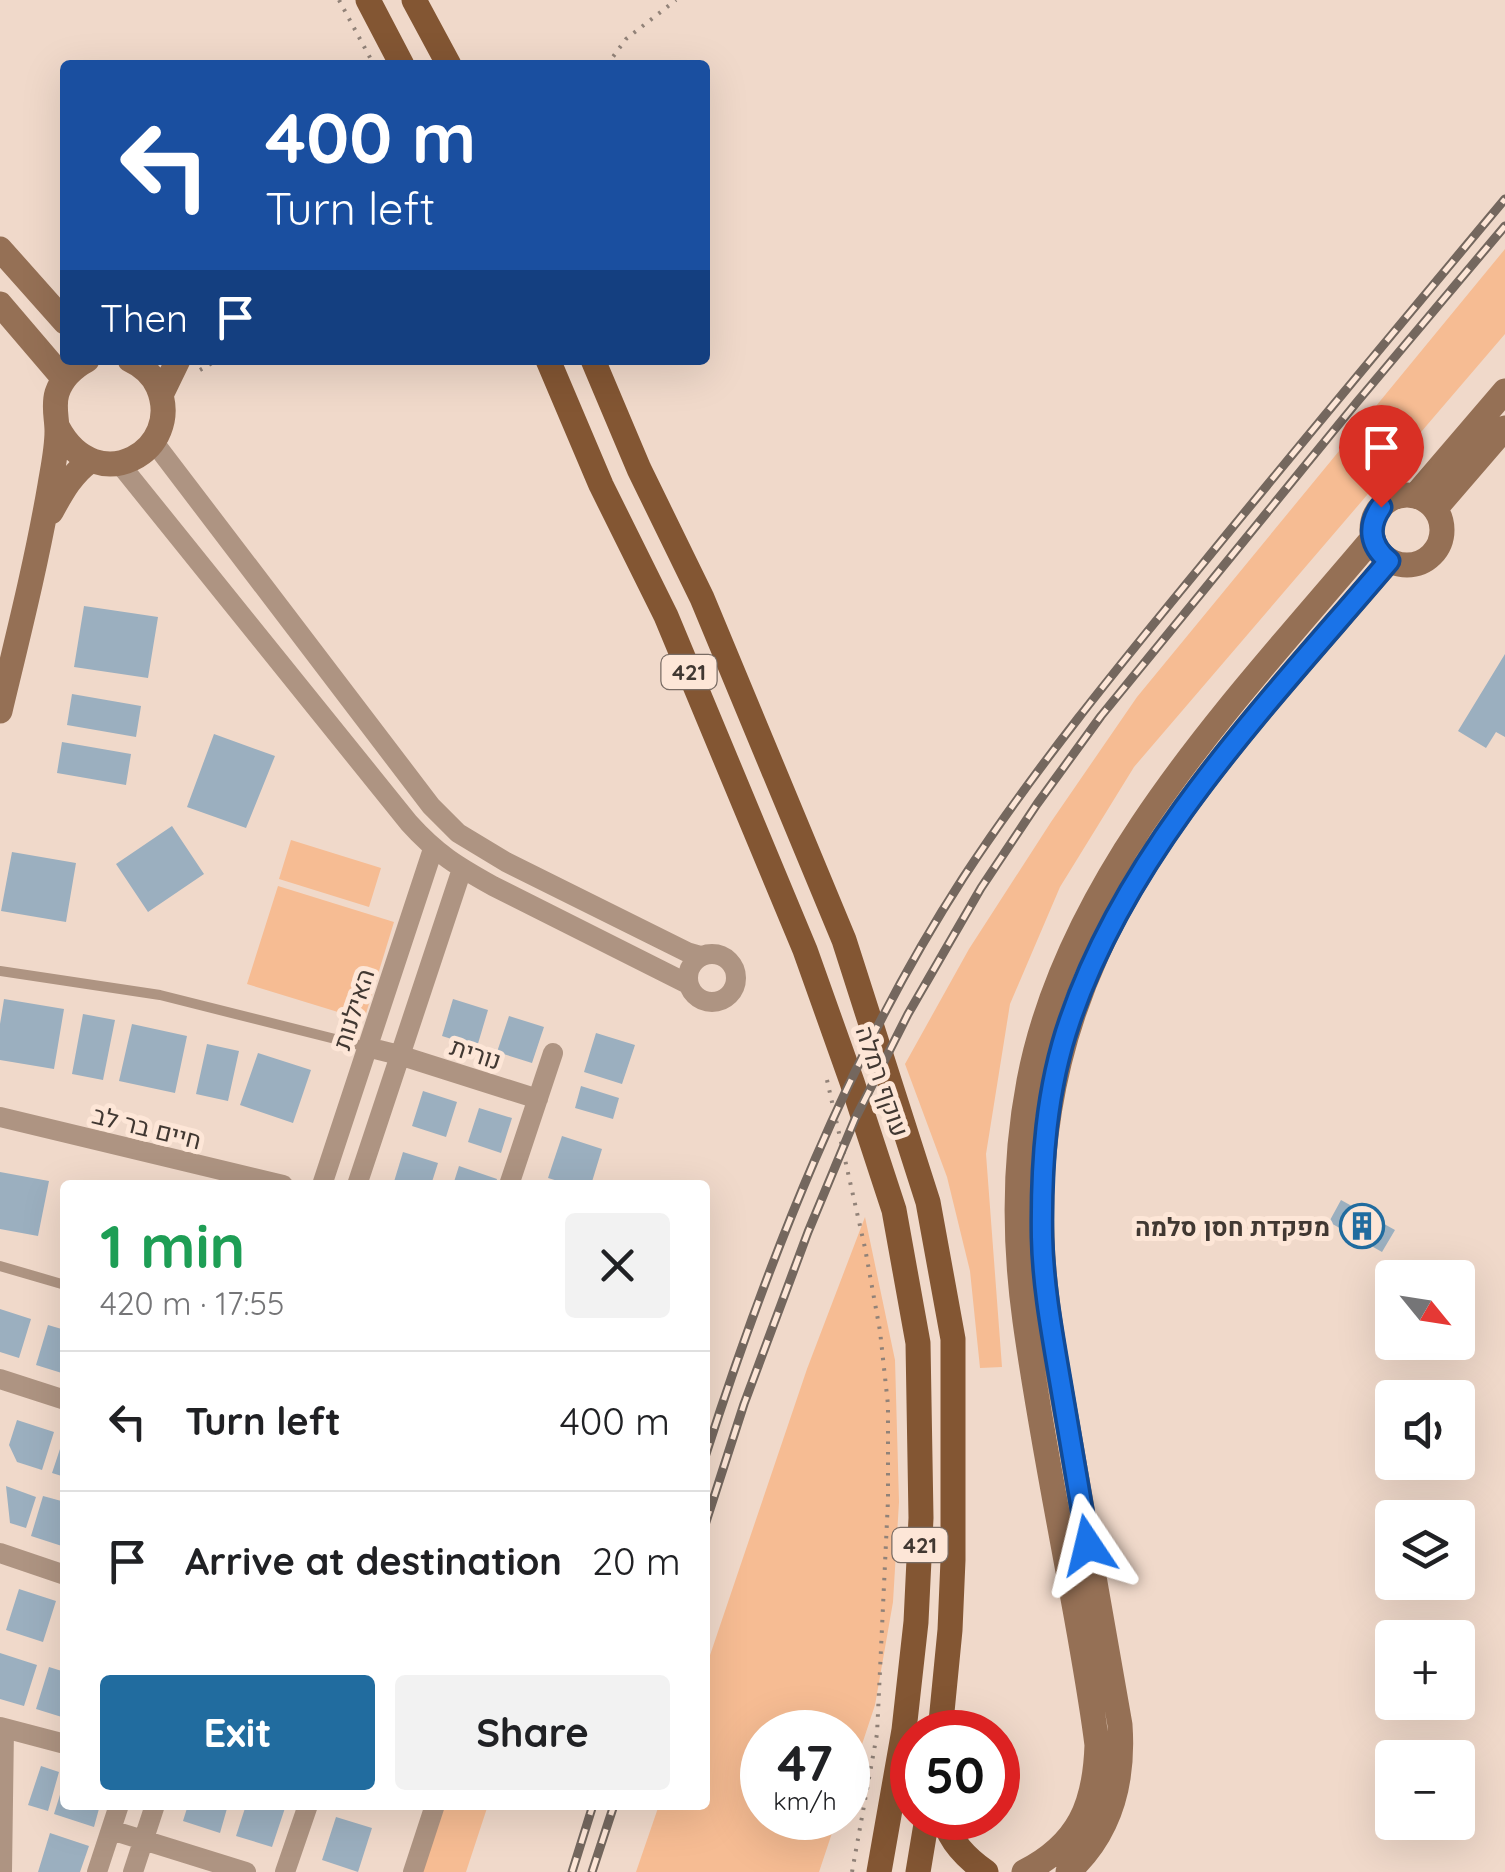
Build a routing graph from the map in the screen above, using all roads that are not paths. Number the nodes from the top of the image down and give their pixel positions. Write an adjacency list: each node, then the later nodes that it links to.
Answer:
1 (368, 0): 3 (main road)
2 (414, 0): 4 (main road)
3 (399, 60)
4 (446, 60)
5 (0, 248): 7 (main road)
6 (0, 304): 13 (main road)
7 (60, 316)
8 (80, 365): 13 (main road)
9 (138, 365): 15 (main road)
10 (189, 365): 15 (main road)
11 (550, 365): 63 (main road, עוקף רמלה / 421)
12 (595, 365): 46 (main road, עוקף רמלה / 421)
13 (64, 380): 16 (main road)
14 (1505, 391): 21 (main road)
15 (161, 395): 18 (main road)
16 (58, 428): 19 (main road); 22 (main road)
17 (1505, 428): 21 (main road)
18 (153, 442): 20 (main road); 28 (street)
19 (90, 461): 20 (main road); 22 (main road)
20 (119, 463): 26 (street)
21 (1425, 502): 23 (main road); 24 (main road)
22 (43, 526): 25 (main road)
23 (1372, 538): 24 (main road); 66 (main road)
24 (1389, 561): 67 (main road)
25 (0, 711)
26 (433, 850): 27 (street); 31 (street, האילנות)
27 (462, 869): 30 (street); 33 (street)
28 (702, 956): 30 (street); 30 (street)
29 (0, 970): 31 (lane)
30 (688, 984)
31 (367, 1047): 33 (street, נורית); 37 (street, האילנות)
32 (553, 1053): 34 (street)
33 (400, 1055): 34 (street, נורית); 38 (street)
34 (538, 1099): 39 (street)
35 (0, 1117): 36 (street, חיים בר לב)
36 (262, 1180)
37 (324, 1180)
38 (359, 1180)
39 (511, 1180)
40 (0, 1266): 41 (lane)
41 (60, 1284)
42 (0, 1379): 43 (street)
43 (60, 1398)
44 (0, 1552): 45 (street)
45 (60, 1573)
46 (942, 1710)
47 (2, 1728): 48 (street); 57 (street)
48 (60, 1743)
49 (117, 1810): 53 (street)
50 (152, 1810): 54 (street)
51 (306, 1810): 61 (street)
52 (433, 1810): 62 (street)
53 (111, 1830): 54 (street); 58 (street)
54 (143, 1840): 59 (street); 60 (street)
55 (923, 1840): 64 (main road)
56 (953, 1840): 65 (main road)
57 (2, 1872)
58 (98, 1872)
59 (133, 1872)
60 (246, 1872)
61 (285, 1872)
62 (412, 1872)
63 (878, 1872)
64 (918, 1872)
65 (986, 1872)
66 (1024, 1872)
67 (1068, 1872)

